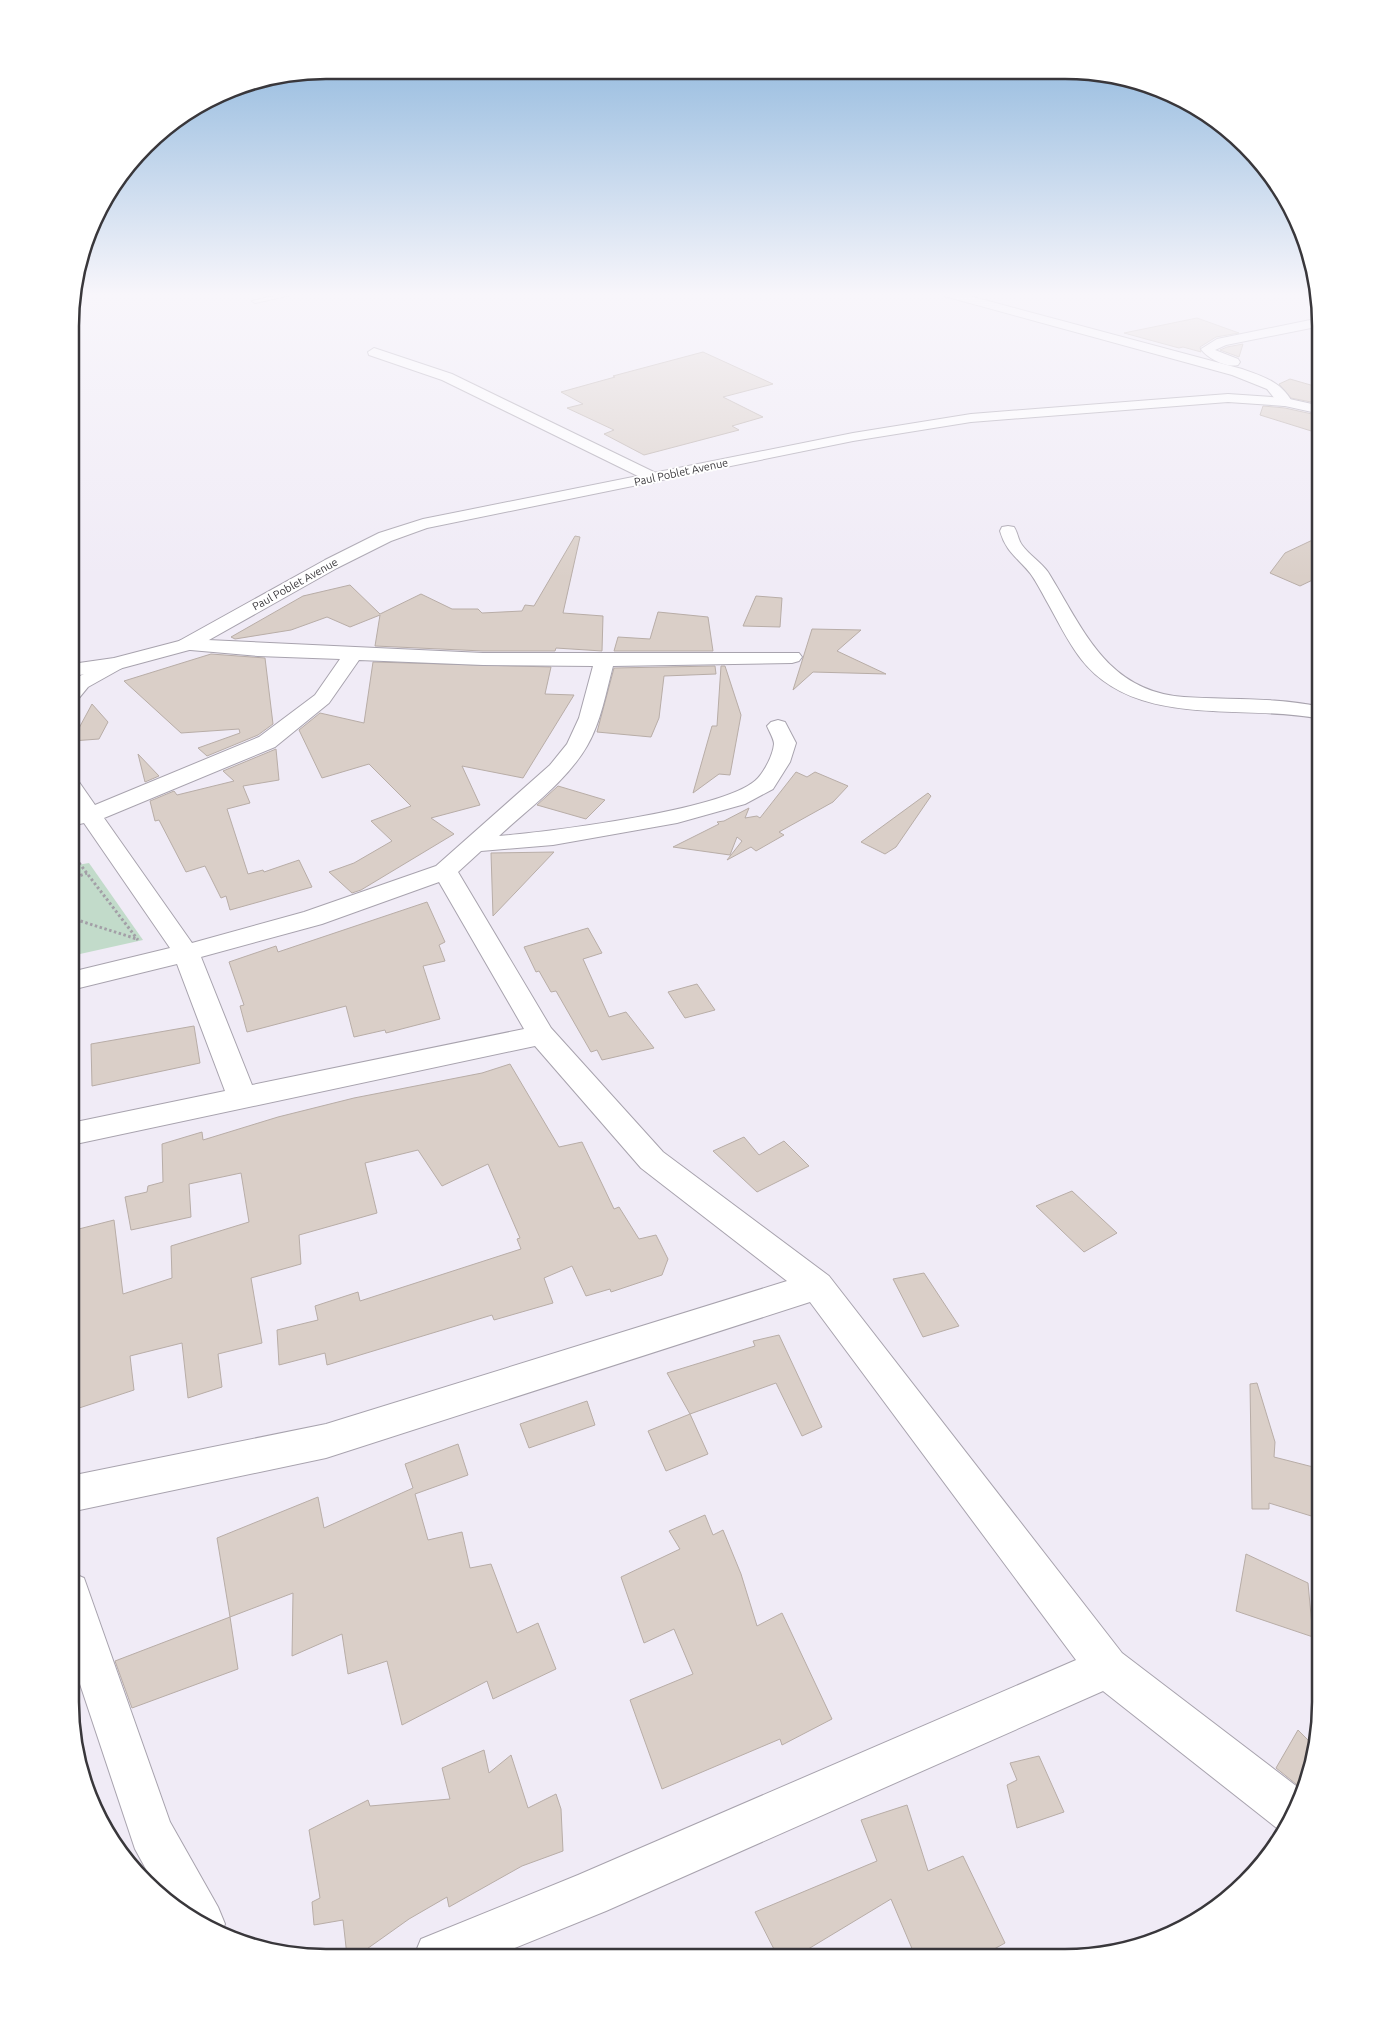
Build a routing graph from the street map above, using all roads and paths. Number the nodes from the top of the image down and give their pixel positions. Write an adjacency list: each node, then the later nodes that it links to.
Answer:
1 (470, 389): 5 (street)
2 (1274, 389): 3 (street)
3 (1285, 402): 4 (street, Paul Poblet Avenue); 5 (street, Paul Poblet Avenue)
4 (1312, 408)
5 (654, 478): 7 (street, Paul Poblet Avenue)
6 (1008, 531): 14 (street)
7 (186, 644): 8 (street); 11 (street, Paul Poblet Avenue)
8 (355, 652): 10 (street); 16 (street)
9 (792, 657): 10 (street)
10 (605, 660): 17 (street)
11 (115, 664): 12 (street, Paul Poblet Avenue); 13 (street)
12 (79, 669)
13 (79, 686)
14 (1312, 711)
15 (778, 726): 17 (street)
16 (81, 817): 25 (street)
17 (472, 845): 19 (street)
18 (79, 862): 20 (path)
19 (445, 871): 25 (street); 27 (street)
20 (87, 873): 21 (path); 23 (path)
21 (79, 876)
22 (79, 921): 23 (path)
23 (139, 940): 24 (path)
24 (129, 942)
25 (186, 954): 26 (street); 28 (street)
26 (79, 979)
27 (541, 1035): 28 (street); 30 (street)
28 (243, 1099): 29 (street)
29 (79, 1132)
30 (817, 1286): 31 (street); 33 (street)
31 (79, 1492)
32 (79, 1619): 35 (street)
33 (1107, 1668): 34 (street); 36 (street)
34 (1288, 1809)
35 (194, 1912)
36 (455, 1949)

